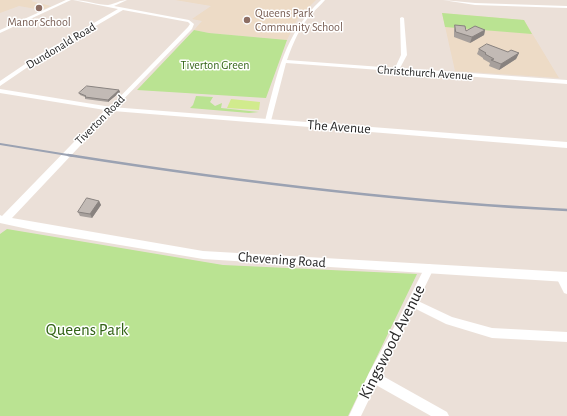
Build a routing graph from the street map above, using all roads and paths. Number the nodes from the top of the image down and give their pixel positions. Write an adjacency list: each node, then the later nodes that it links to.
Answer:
1 (69, 0): 10 (street)
2 (75, 0): 6 (street)
3 (125, 0): 6 (street)
4 (323, 0): 11 (street)
5 (445, 0): 7 (street)
6 (110, 6): 8 (street)
7 (567, 7)
8 (122, 9): 14 (street, Dundonald Road); 16 (street, Tiverton Road)
9 (402, 18): 12 (street)
10 (0, 32)
11 (284, 62): 12 (street, Christchurch Avenue); 17 (street)
12 (396, 71): 13 (street, Christchurch Avenue)
13 (567, 82)
14 (0, 84)
15 (0, 91): 16 (street, The Avenue)
16 (111, 109): 17 (street, The Avenue); 19 (street, Tiverton Road)
17 (268, 121): 18 (street, The Avenue)
18 (567, 145)
19 (1, 221): 20 (street, Chevening Road)
20 (429, 268): 21 (street, Chevening Road); 23 (street, Kingswood Avenue)
21 (564, 277): 22 (street)
22 (567, 290)
23 (413, 303): 24 (street); 25 (street, Kingswood Avenue)
24 (567, 337)
25 (373, 377): 26 (street, Kingswood Avenue); 27 (street)
26 (355, 416)
27 (443, 416)

